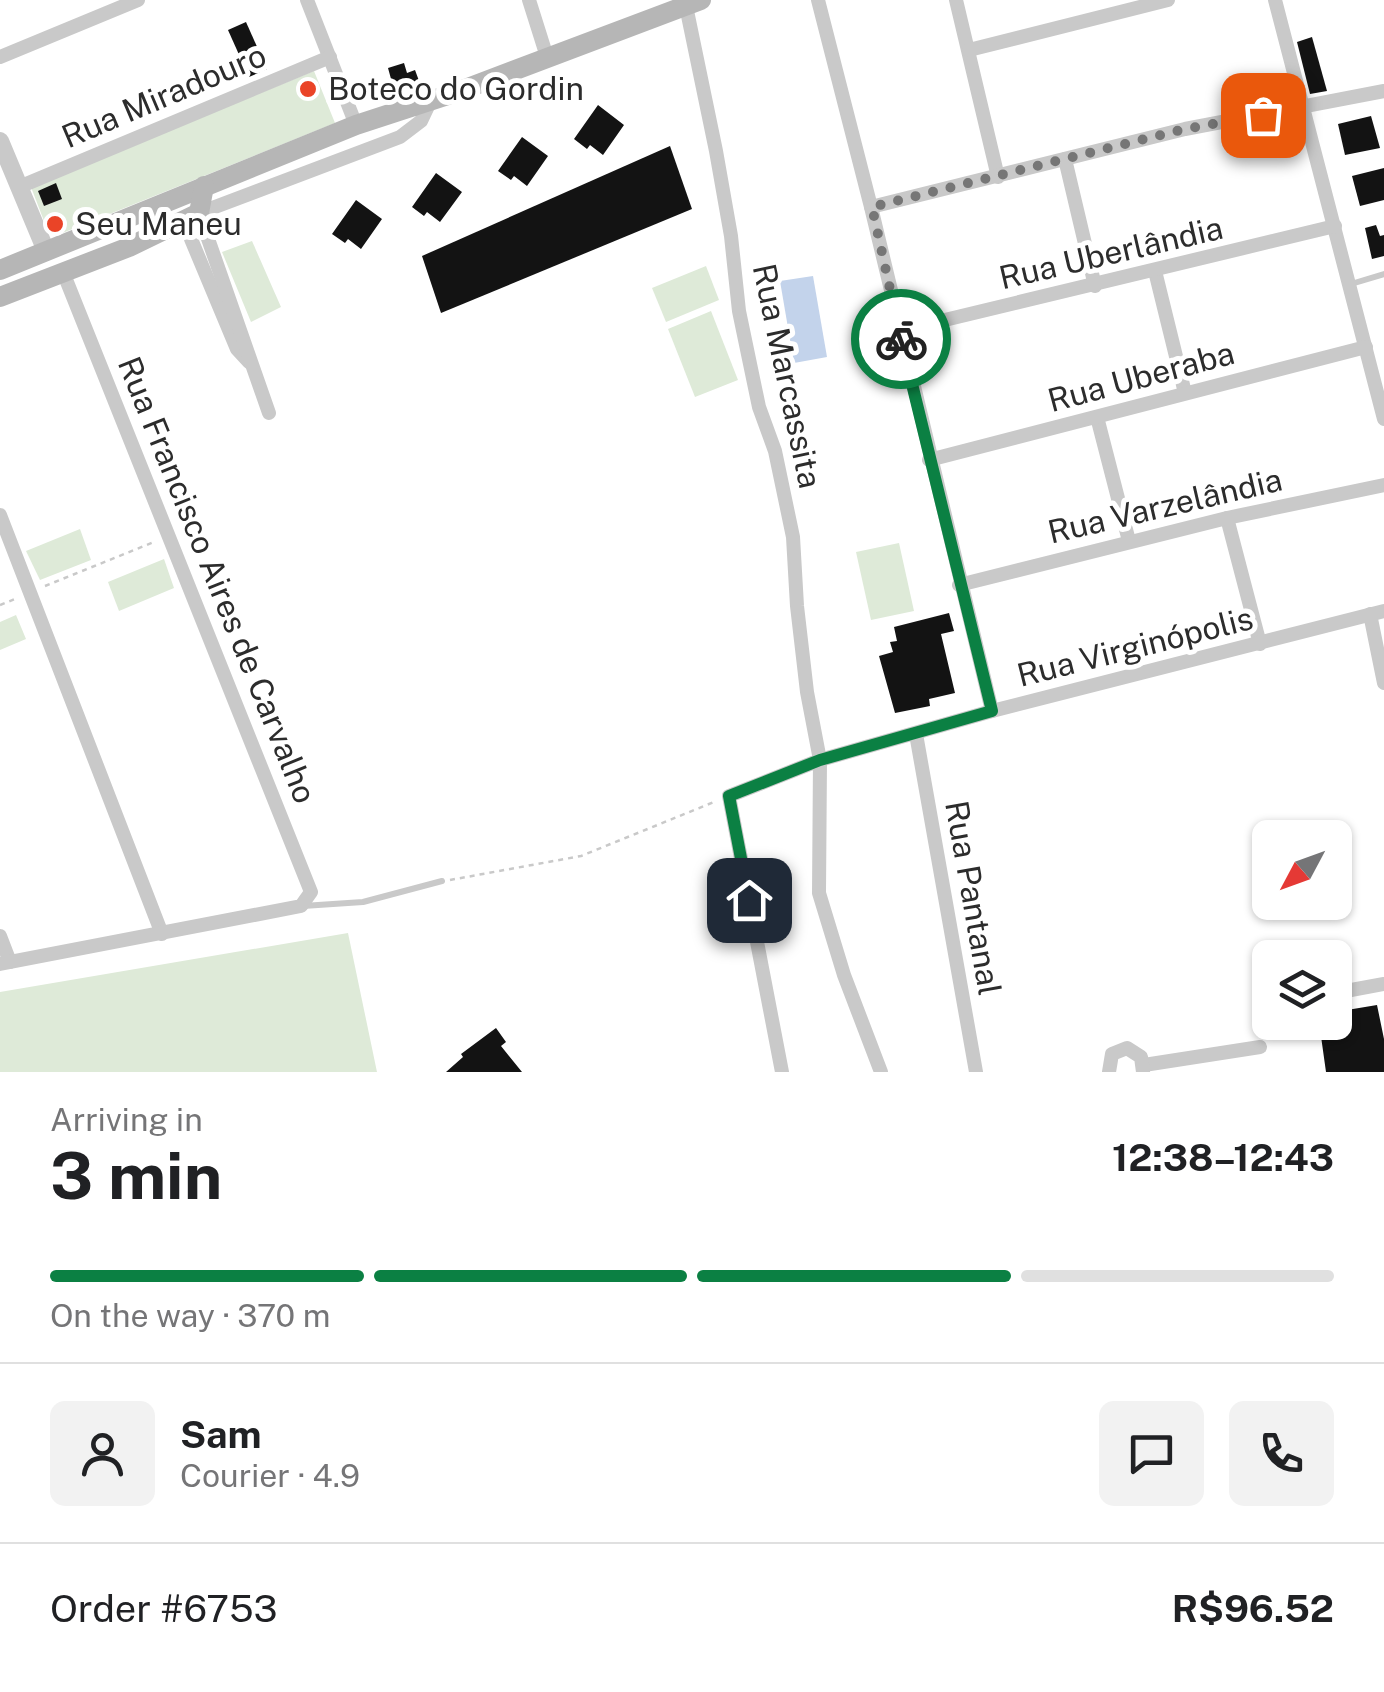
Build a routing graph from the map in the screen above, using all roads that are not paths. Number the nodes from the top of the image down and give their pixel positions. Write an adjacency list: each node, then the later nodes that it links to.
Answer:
1 (138, 0): 12 (street)
2 (307, 0): 10 (street)
3 (529, 0): 11 (street)
4 (818, 0): 22 (street)
5 (956, 0): 9 (street)
6 (1168, 0): 9 (street)
7 (1275, 0): 15 (street)
8 (694, 3): 11 (main road); 53 (street, Rua Marcassita)
9 (970, 50): 19 (street)
10 (330, 57): 16 (street); 20 (street, Rua Miradouro)
11 (547, 57): 14 (main road)
12 (0, 58)
13 (1384, 91): 15 (street)
14 (430, 102): 16 (main road); 23 (street)
15 (1302, 108): 18 (street); 24 (street)
16 (356, 126): 21 (main road)
17 (0, 141): 20 (street)
18 (1065, 160): 19 (street); 33 (street)
19 (998, 177): 22 (street)
20 (19, 187): 27 (street)
21 (194, 190): 23 (main road); 27 (main road)
22 (872, 207): 35 (street)
23 (194, 215): 25 (main road); 37 (street)
24 (1335, 226): 29 (street, Rua Uberlândia); 32 (street)
25 (152, 237): 26 (main road); 30 (main road)
26 (191, 239): 37 (street)
27 (46, 250): 28 (main road)
28 (0, 270)
29 (1155, 271): 33 (street, Rua Uberlândia); 38 (street)
30 (63, 272): 34 (main road); 55 (street, Rua Francisco Aires de Carvalho)
31 (1384, 274): 32 (lane)
32 (1350, 284): 36 (street)
33 (1094, 286): 35 (street, Rua Uberlândia)
34 (0, 297)
35 (899, 331): 42 (street)
36 (1366, 347): 38 (street, Rua Uberaba); 41 (street)
37 (249, 363): 39 (street)
38 (1185, 394): 40 (street, Rua Uberaba)
39 (269, 413)
40 (1098, 417): 42 (street, Rua Uberaba); 46 (street)
41 (1384, 419)
42 (930, 460): 47 (street)
43 (1384, 485): 45 (street, Rua Varzelândia)
44 (0, 515): 56 (street)
45 (1227, 518): 46 (street, Rua Varzelândia); 49 (street)
46 (1129, 541): 47 (street, Rua Varzelândia)
47 (959, 585): 51 (street)
48 (1377, 612): 49 (street, Rua Virginópolis); 50 (street)
49 (1260, 644): 51 (street, Rua Virginópolis)
50 (1384, 682)
51 (992, 711): 52 (street, Rua Virginópolis)
52 (916, 734): 53 (street, Rua Virginópolis); 65 (street, Rua Pantanal)
53 (820, 760): 63 (street, Rua Virginópolis); 64 (street, Rua Marcassita)
54 (442, 882): 55 (lane)
55 (301, 906): 56 (street)
56 (162, 934): 58 (street)
57 (0, 936): 58 (street)
58 (5, 963)
59 (1384, 984): 60 (street)
60 (1352, 990)
61 (1260, 1047): 62 (street)
62 (1144, 1068): 66 (street)
63 (782, 1072)
64 (881, 1072)
65 (976, 1072)
66 (1105, 1072)

